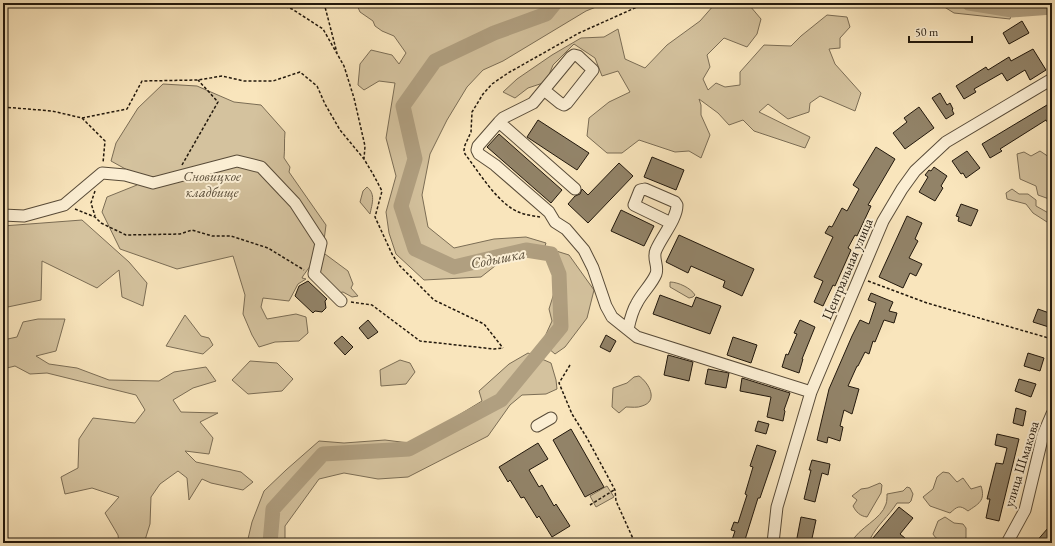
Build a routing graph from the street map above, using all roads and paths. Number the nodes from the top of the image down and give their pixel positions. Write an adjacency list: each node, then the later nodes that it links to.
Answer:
1 (276, 3): 3 (path)
2 (324, 3): 3 (path)
3 (337, 55): 10 (path)
4 (1052, 79): 20 (street, Центральная улица)
5 (198, 80): 8 (path); 10 (path); 12 (path)
6 (544, 90): 6 (street); 9 (street)
7 (3, 107): 8 (path)
8 (82, 118): 11 (path)
9 (499, 122): 14 (street); 22 (street)
10 (364, 159): 21 (path)
11 (102, 173): 12 (street); 15 (street)
12 (175, 177): 19 (street)
13 (96, 188): 17 (path)
14 (575, 189)
15 (64, 205): 16 (street); 17 (path)
16 (3, 215)
17 (95, 217): 19 (path)
18 (671, 223): 18 (street); 22 (street)
19 (314, 274): 21 (street)
20 (859, 278): 23 (path); 25 (street, Центральная улица)
21 (341, 300)
22 (628, 329): 25 (street)
23 (1052, 339)
24 (570, 365): 29 (path)
25 (811, 392): 32 (street, Центральная улица)
26 (1052, 414): 33 (street, улица Шмакова)
27 (551, 418): 28 (street)
28 (537, 426)
29 (615, 490): 30 (path); 31 (path)
30 (590, 505)
31 (635, 543)
32 (773, 543)
33 (1007, 543)

